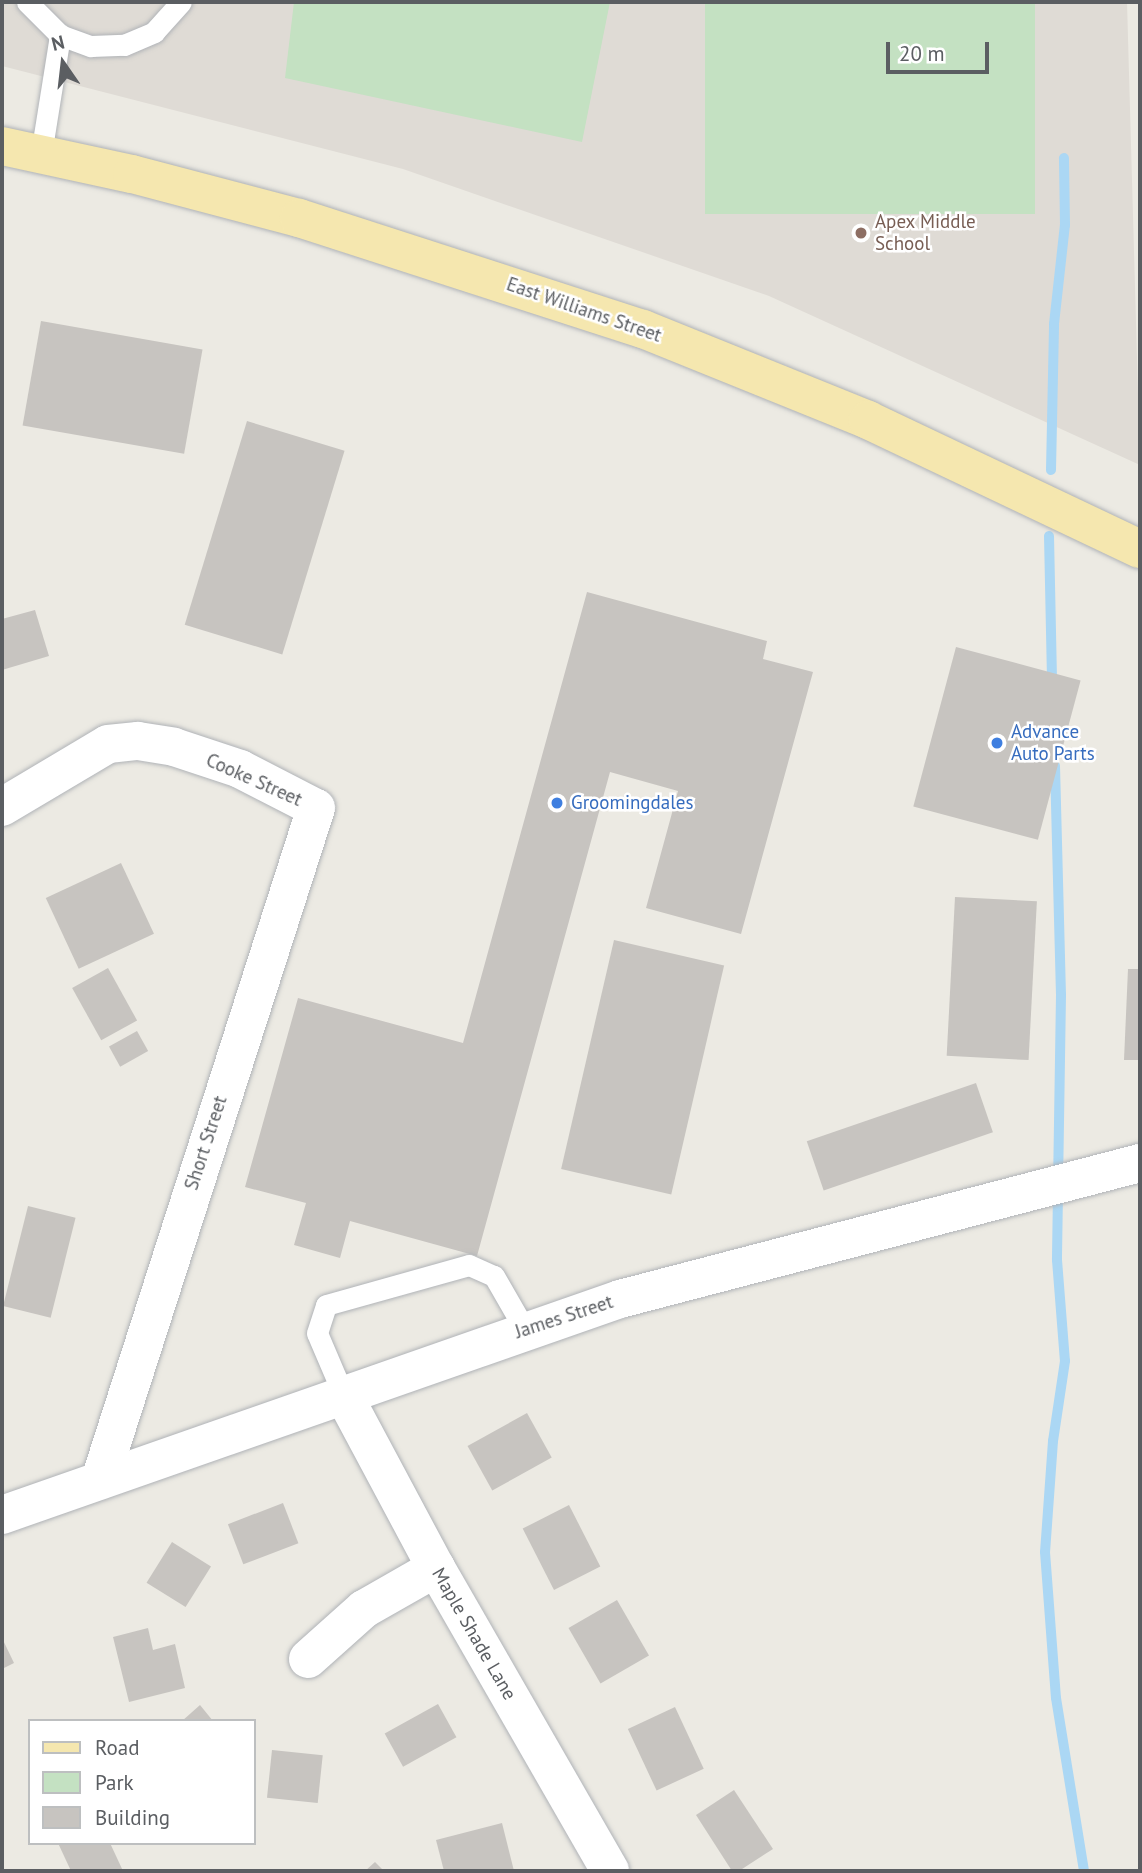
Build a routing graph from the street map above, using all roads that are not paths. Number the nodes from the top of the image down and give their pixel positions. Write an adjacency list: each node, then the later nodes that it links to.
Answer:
1 (28, 2): 3 (lane)
2 (181, 2): 3 (lane)
3 (60, 35): 5 (lane)
4 (2, 146): 5 (main road, East Williams Street)
5 (41, 154): 6 (main road, East Williams Street)
6 (1140, 549)
7 (2, 807): 8 (street, Cooke Street)
8 (316, 808): 12 (street, Short Street)
9 (1140, 1163): 10 (street, James Street)
10 (525, 1330): 11 (street, James Street); 11 (lane)
11 (343, 1394): 12 (street, James Street); 14 (street, Maple Shade Lane)
12 (100, 1480): 13 (street, James Street)
13 (2, 1515)
14 (436, 1568): 15 (street); 16 (street, Maple Shade Lane)
15 (308, 1660)
16 (610, 1871)

